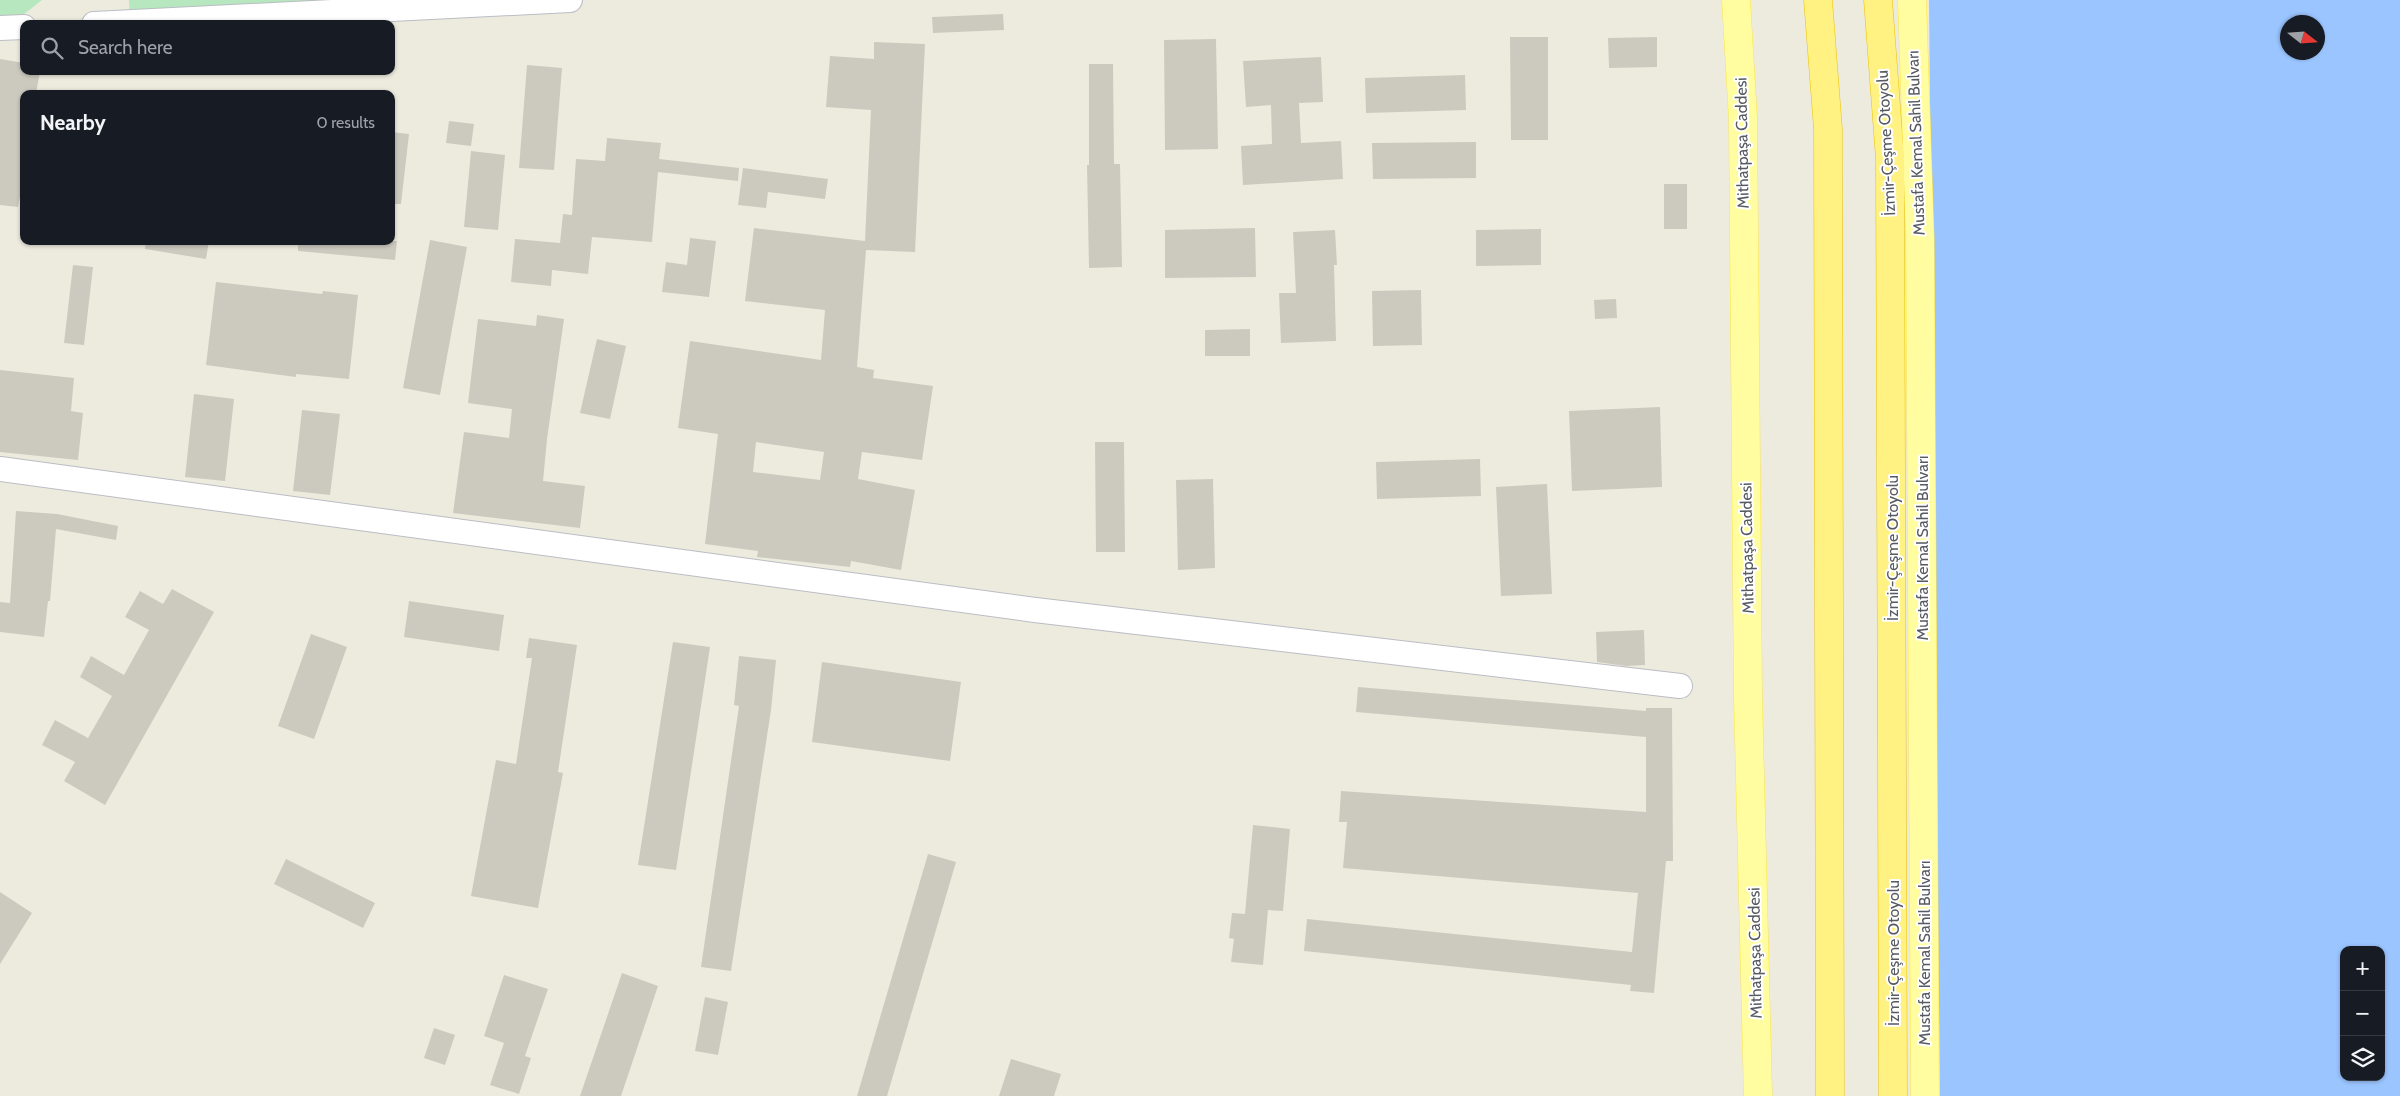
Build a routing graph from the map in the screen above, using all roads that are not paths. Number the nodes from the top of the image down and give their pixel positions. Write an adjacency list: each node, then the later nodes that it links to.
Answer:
1 (570, 0): 6 (lane)
2 (1736, 0): 11 (main road, Mithatpaşa Caddesi)
3 (1818, 0): 12 (highway)
4 (1878, 0): 13 (highway, İzmir-Çeşme Otoyolu)
5 (1912, 0): 14 (main road, Mustafa Kemal Sahil Bulvarı)
6 (173, 20)
7 (20, 27): 8 (lane)
8 (0, 28)
9 (0, 470): 10 (lane)
10 (1680, 686)
11 (1758, 1096)
12 (1830, 1096)
13 (1893, 1096)
14 (1925, 1096)

